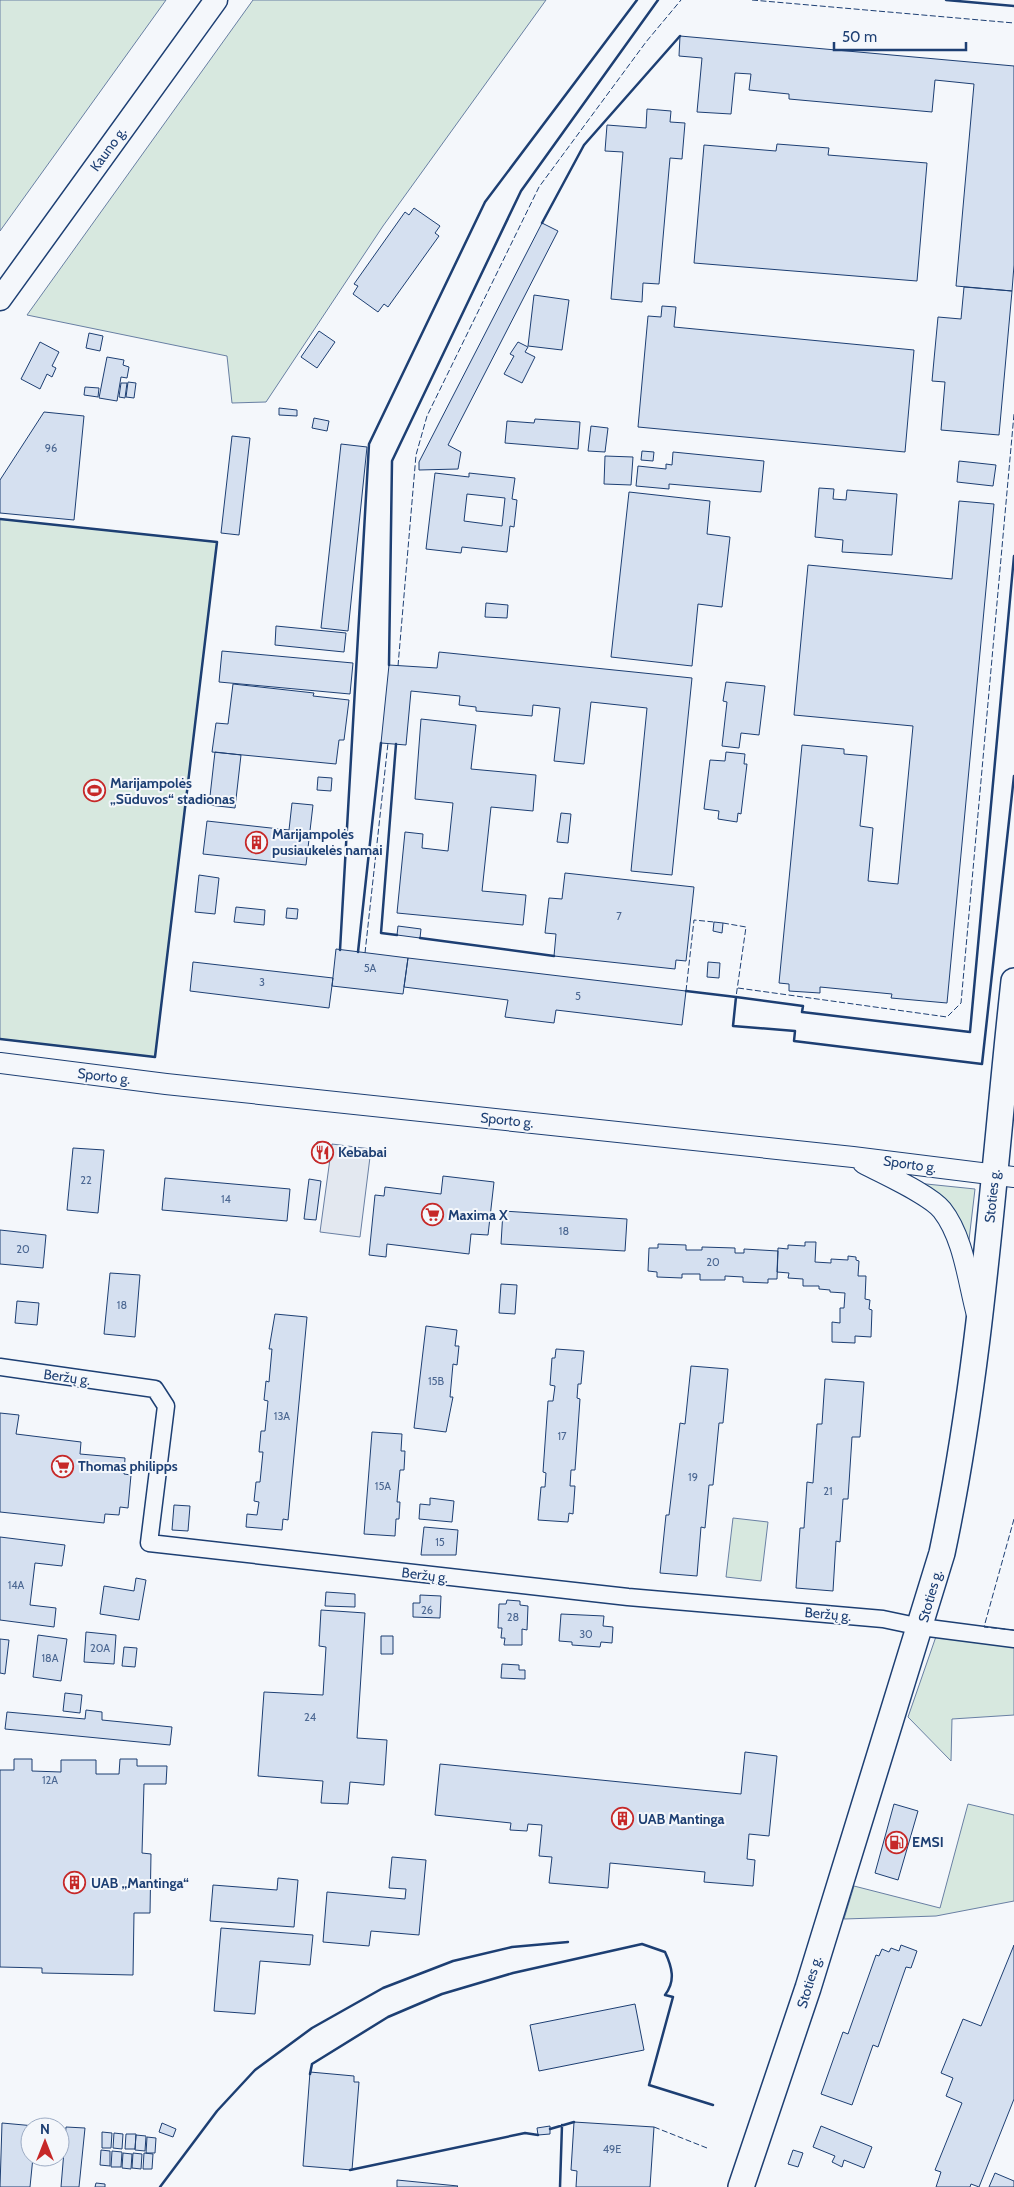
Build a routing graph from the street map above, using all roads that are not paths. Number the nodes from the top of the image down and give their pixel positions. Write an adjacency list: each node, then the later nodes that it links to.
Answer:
1 (216, 0): 2 (main road, Kauno g.)
2 (0, 299)
3 (1014, 981): 5 (main road, Stoties g.)
4 (0, 1063): 6 (street, Sporto g.)
5 (1009, 1082): 7 (main road, Stoties g.)
6 (853, 1157): 7 (street, Sporto g.); 8 (street)
7 (1004, 1176): 8 (main road, Stoties g.)
8 (978, 1318): 10 (main road, Stoties g.)
9 (0, 1368): 10 (street, Beržų g.)
10 (921, 1627): 11 (street, Beržų g.); 12 (main road, Stoties g.)
11 (1014, 1639)
12 (741, 2187)

